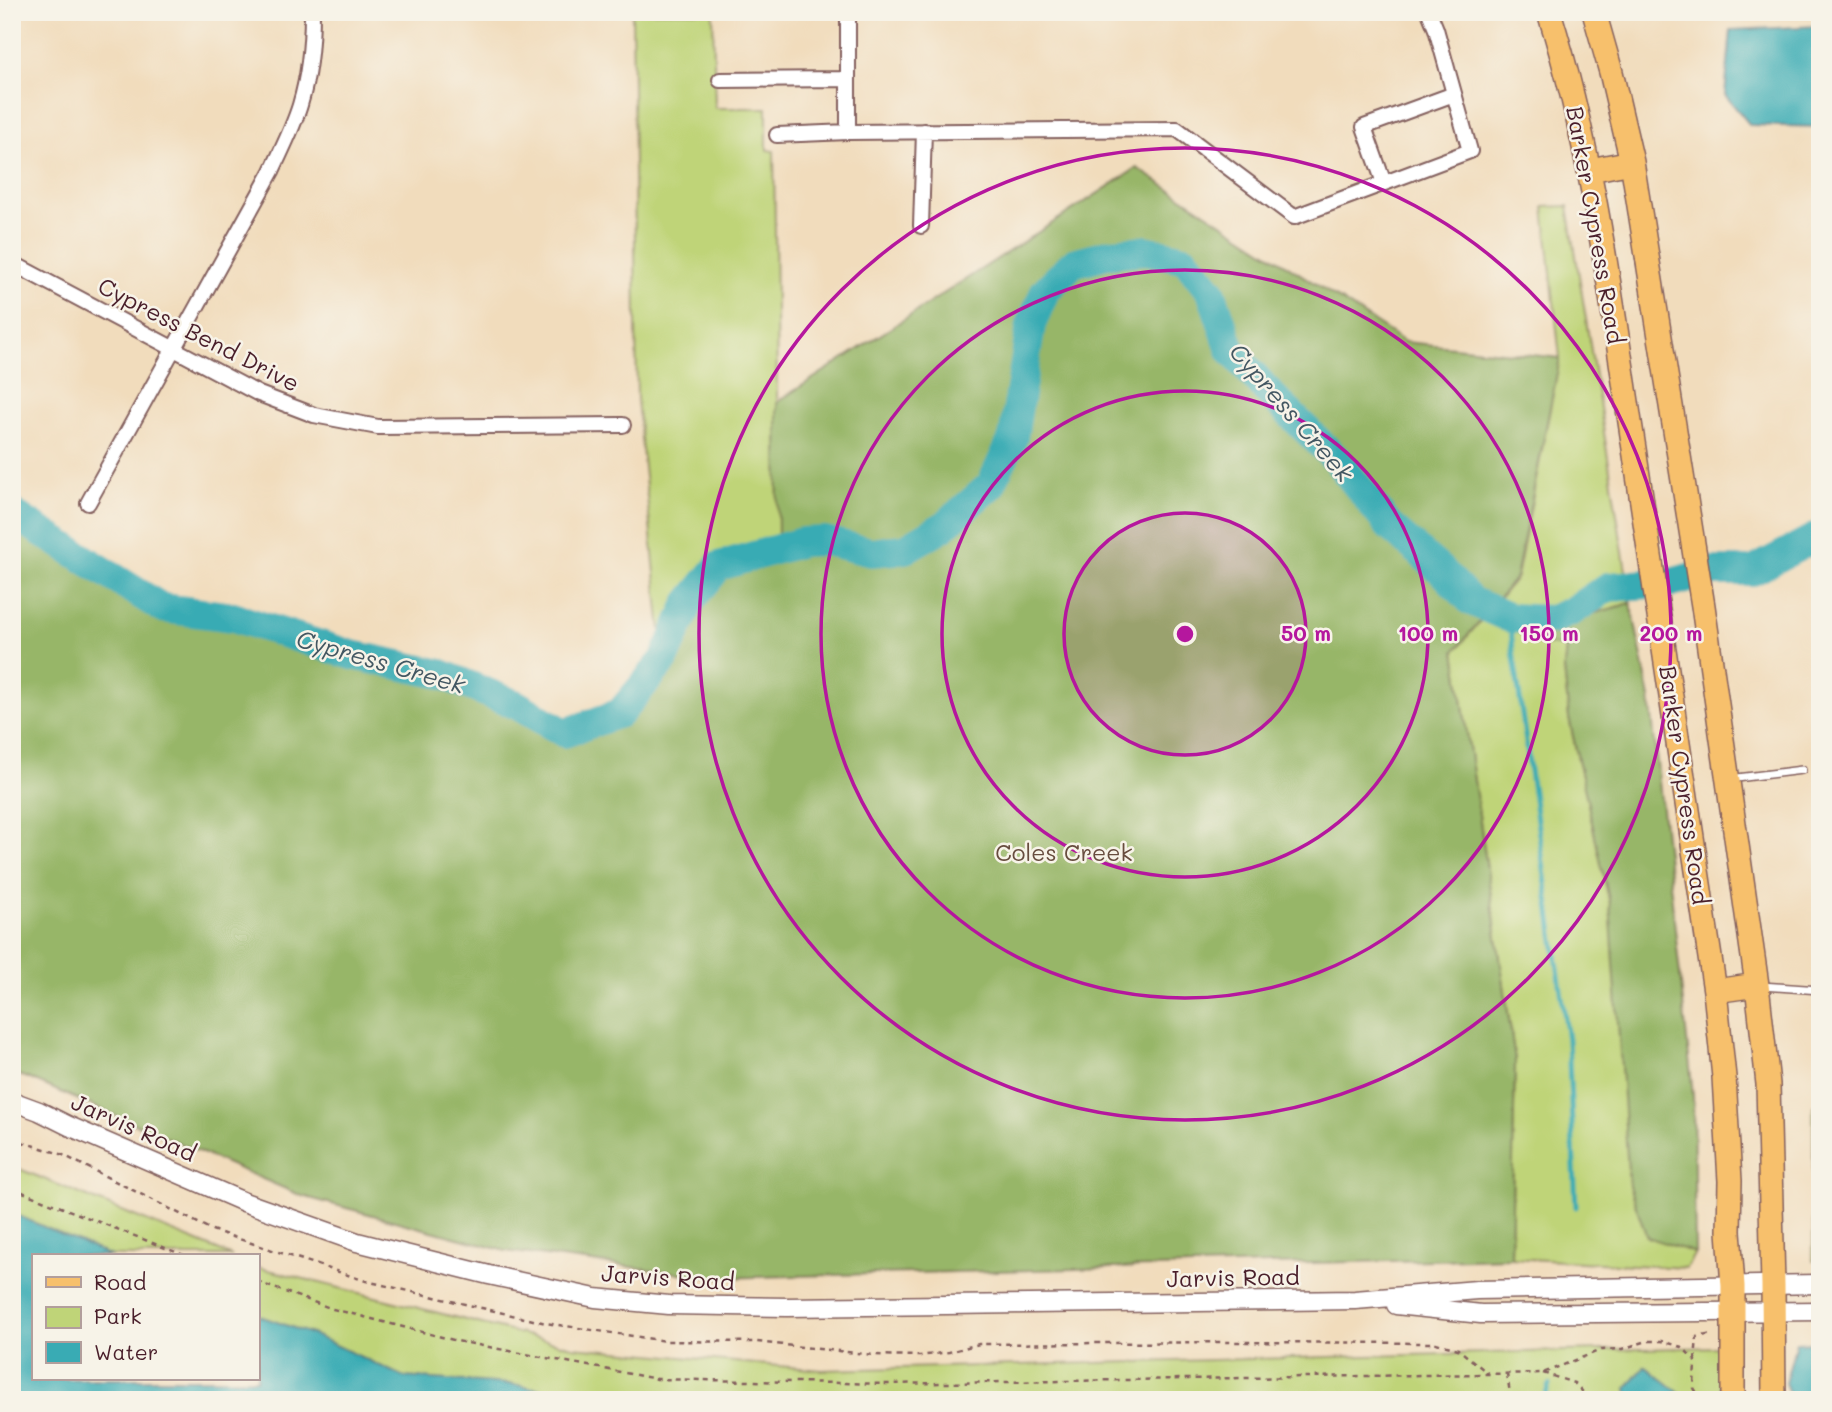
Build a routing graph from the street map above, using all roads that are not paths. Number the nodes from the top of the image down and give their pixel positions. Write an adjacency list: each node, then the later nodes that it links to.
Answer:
1 (312, 12): 17 (street)
2 (848, 12): 6 (street)
3 (1429, 12): 8 (street)
4 (1549, 12): 13 (main road, Barker Cypress Road)
5 (1594, 12): 12 (main road, Barker Cypress Road)
6 (848, 79): 7 (street); 10 (street)
7 (720, 80)
8 (1454, 94): 14 (street); 14 (street)
9 (924, 131): 10 (street); 14 (street); 15 (street)
10 (848, 132): 11 (street)
11 (777, 135)
12 (1632, 162): 13 (main road); 21 (main road, Barker Cypress Road)
13 (1590, 170): 24 (main road, Barker Cypress Road)
14 (1384, 183)
15 (921, 226)
16 (12, 263): 17 (street, Cypress Bend Drive)
17 (173, 348): 18 (street, Cypress Bend Drive); 19 (street)
18 (623, 425)
19 (88, 503)
20 (1802, 770): 21 (lane)
21 (1728, 779): 22 (main road, Barker Cypress Road)
22 (1757, 985): 23 (lane); 24 (main road); 27 (main road, Barker Cypress Road)
23 (1820, 990)
24 (1715, 991): 28 (main road, Barker Cypress Road)
25 (12, 1101): 29 (street, Jarvis Road)
26 (1820, 1284): 27 (street, Jarvis Road)
27 (1773, 1285): 28 (street, Jarvis Road); 32 (main road, Barker Cypress Road)
28 (1733, 1286): 29 (street, Jarvis Road); 31 (main road, Barker Cypress Road)
29 (1355, 1300): 31 (street, Jarvis Road)
30 (1820, 1311): 32 (street, Jarvis Road)
31 (1733, 1312): 32 (street, Jarvis Road); 33 (main road, Barker Cypress Road)
32 (1774, 1312): 34 (main road, Barker Cypress Road)
33 (1733, 1400)
34 (1774, 1400)

